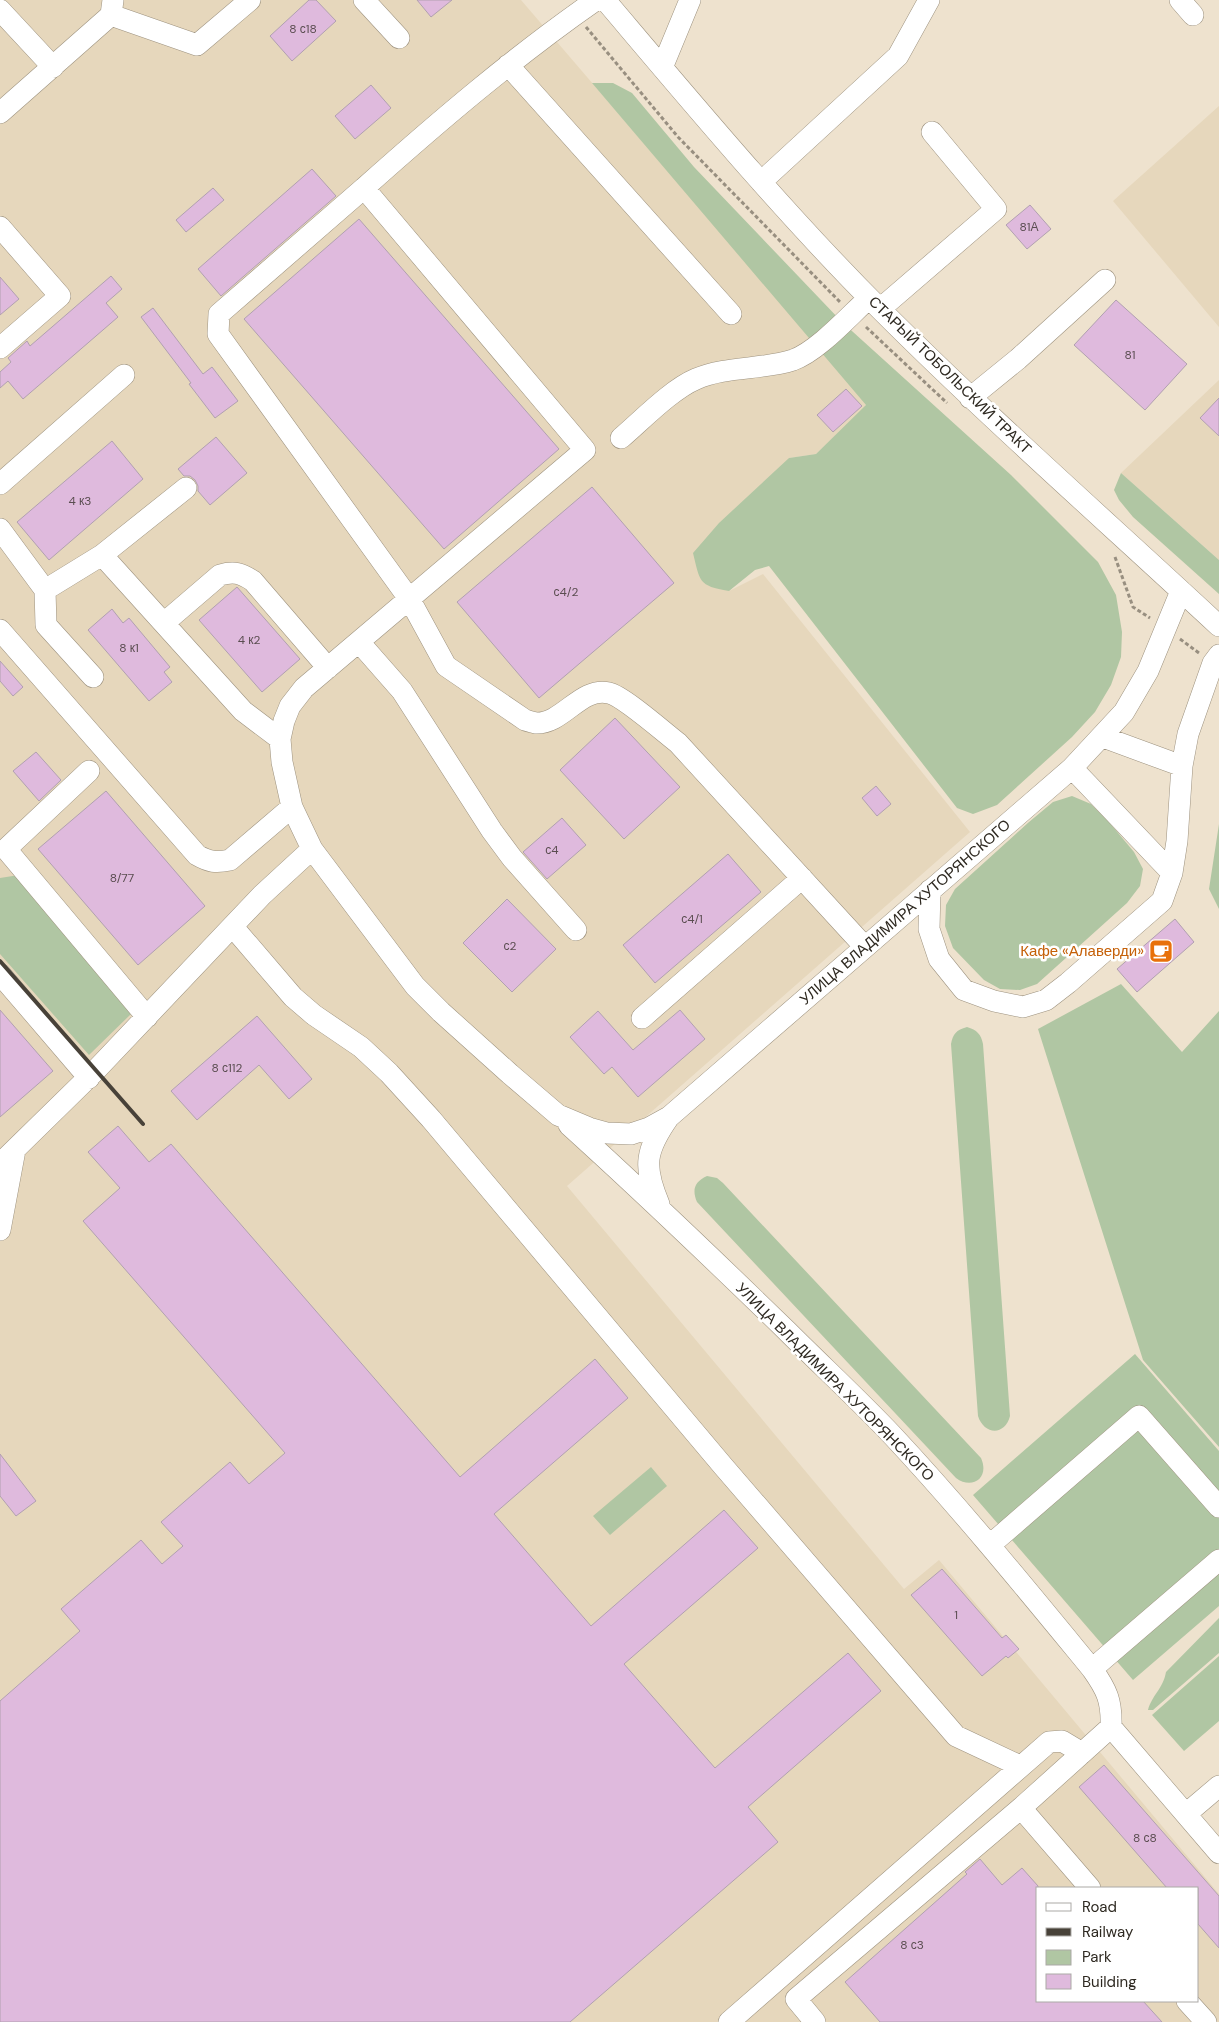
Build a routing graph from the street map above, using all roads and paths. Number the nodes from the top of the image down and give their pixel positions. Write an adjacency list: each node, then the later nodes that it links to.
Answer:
1 (250, 0): 8 (street)
2 (364, 0): 10 (street)
3 (596, 0): 12 (street)
4 (605, 0): 14 (street)
5 (617, 0): 11 (street)
6 (690, 0): 11 (street)
7 (929, 0): 17 (street)
8 (112, 7): 13 (street)
9 (0, 10): 13 (street)
10 (399, 38)
11 (664, 64): 14 (street)
12 (508, 65): 18 (street); 22 (street)
13 (53, 67): 15 (street)
14 (696, 108): 17 (street, СТАРЫЙ ТОБОЛЬСКИЙ ТРАКТ)
15 (0, 113)
16 (932, 132): 21 (street)
17 (760, 182): 21 (street, СТАРЫЙ ТОБОЛЬСКИЙ ТРАКТ)
18 (364, 188): 33 (street); 33 (street)
19 (0, 226): 23 (street)
20 (1105, 280): 25 (street)
21 (874, 303): 25 (street, СТАРЫЙ ТОБОЛЬСКИЙ ТРАКТ); 26 (street)
22 (731, 314)
23 (0, 348)
24 (124, 375): 27 (street)
25 (970, 398): 32 (street, СТАРЫЙ ТОБОЛЬСКИЙ ТРАКТ)
26 (621, 438)
27 (0, 484)
28 (186, 488): 30 (street)
29 (0, 529): 31 (street)
30 (102, 555): 31 (street); 34 (street)
31 (45, 590): 40 (street)
32 (1181, 591): 35 (street, СТАРЫЙ ТОБОЛЬСКИЙ ТРАКТ); 41 (street, УЛИЦА ВЛАДИМИРА ХУТОРЯНСКОГО)
33 (410, 600): 37 (street); 49 (street)
34 (164, 622): 39 (street); 42 (street)
35 (1219, 626)
36 (4, 641): 46 (street)
37 (359, 642): 39 (street); 52 (street)
38 (1219, 655): 43 (street)
39 (328, 668): 42 (street)
40 (93, 677)
41 (1103, 737): 43 (street); 44 (street, УЛИЦА ВЛАДИМИРА ХУТОРЯНСКОГО)
42 (280, 739): 46 (street, УЛИЦА ВЛАДИМИРА ХУТОРЯНСКОГО)
43 (1182, 766): 48 (street)
44 (1072, 768): 48 (street); 50 (street, УЛИЦА ВЛАДИМИРА ХУТОРЯНСКОГО)
45 (89, 771): 55 (street)
46 (292, 807): 47 (street, УЛИЦА ВЛАДИМИРА ХУТОРЯНСКОГО)
47 (312, 849): 51 (street); 58 (street, УЛИЦА ВЛАДИМИРА ХУТОРЯНСКОГО)
48 (1172, 872): 50 (street)
49 (802, 878): 53 (street); 56 (street)
50 (930, 890): 53 (street, УЛИЦА ВЛАДИМИРА ХУТОРЯНСКОГО)
51 (233, 927): 55 (street); 69 (street)
52 (576, 930)
53 (864, 946): 59 (street, УЛИЦА ВЛАДИМИРА ХУТОРЯНСКОГО)
54 (0, 974): 57 (street)
55 (147, 1017): 57 (street)
56 (642, 1018)
57 (89, 1078): 60 (street)
58 (558, 1115): 59 (street, УЛИЦА ВЛАДИМИРА ХУТОРЯНСКОГО); 61 (street, УЛИЦА ВЛАДИМИРА ХУТОРЯНСКОГО)
59 (669, 1117): 61 (street)
60 (7, 1157): 62 (street)
61 (661, 1208): 64 (street, УЛИЦА ВЛАДИМИРА ХУТОРЯНСКОГО)
62 (0, 1230)
63 (1219, 1507): 64 (street)
64 (990, 1545): 66 (street, УЛИЦА ВЛАДИМИРА ХУТОРЯНСКОГО)
65 (1219, 1560): 66 (street)
66 (1092, 1668): 67 (street, УЛИЦА ВЛАДИМИРА ХУТОРЯНСКОГО)
67 (1111, 1727): 68 (street); 72 (street)
68 (1082, 1753): 69 (street); 71 (street)
69 (1020, 1766): 76 (street)
70 (1219, 1786): 72 (street)
71 (1021, 1808): 74 (street); 77 (street)
72 (1186, 1814): 73 (street)
73 (1219, 1854)
74 (1089, 1887)
75 (1188, 2002): 78 (street)
76 (729, 2022)
77 (815, 2022)
78 (1206, 2022)

